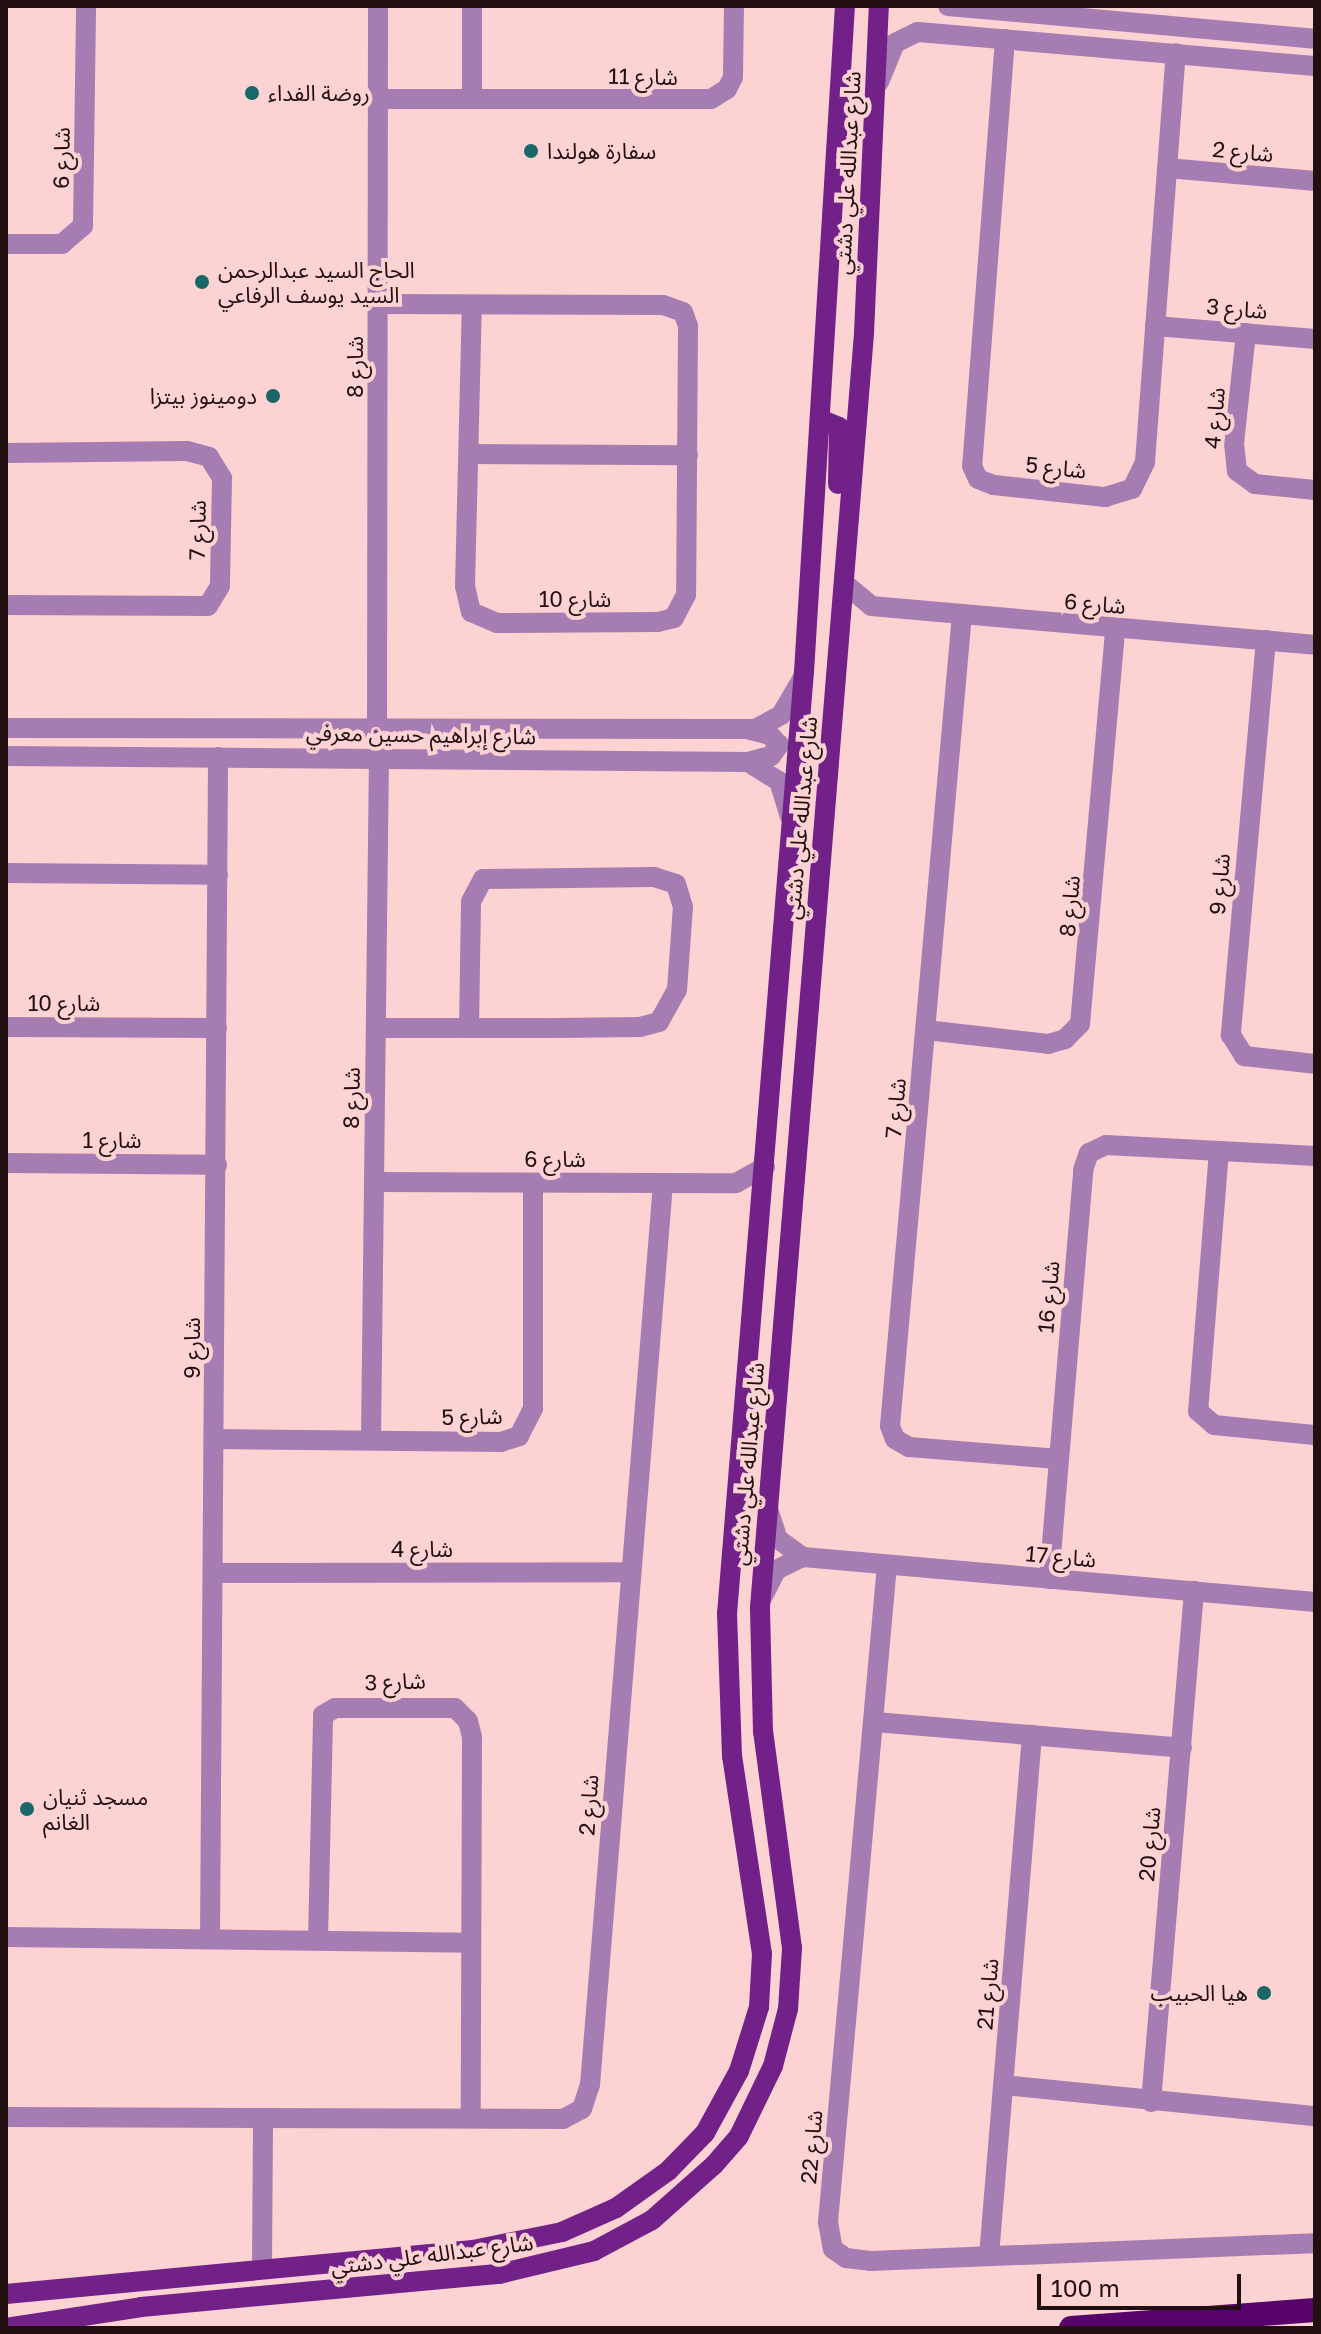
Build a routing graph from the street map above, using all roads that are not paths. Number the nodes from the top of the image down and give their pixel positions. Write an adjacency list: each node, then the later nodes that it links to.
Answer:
1 (86, 6): 20 (street, شارع 6)
2 (378, 6): 15 (street, شارع 8)
3 (472, 6): 14 (street)
4 (734, 6): 14 (street, شارع 11)
5 (845, 6): 19 (main road, شارع عبدالله علي دشتي)
6 (879, 6): 16 (main road, شارع عبدالله علي دشتي)
7 (948, 6): 8 (street)
8 (1113, 21): 9 (street); 11 (street)
9 (938, 33): 10 (street); 16 (street)
10 (1005, 39): 12 (street); 23 (street, شارع 5)
11 (1315, 39)
12 (1176, 53): 13 (street); 17 (street, شارع 5)
13 (1315, 66)
14 (472, 98): 15 (street, شارع 11)
15 (379, 99): 21 (street, شارع 8)
16 (874, 102): 26 (main road, شارع عبدالله علي دشتي)
17 (1167, 168): 18 (street, شارع 2); 23 (street, شارع 5)
18 (1315, 181)
19 (834, 227): 26 (main road); 27 (main road, شارع عبدالله علي دشتي)
20 (6, 244)
21 (379, 304): 22 (street, شارع 10); 42 (street, شارع 8)
22 (472, 305): 29 (street, شارع 10); 30 (street, شارع 10)
23 (1155, 326): 24 (street, شارع 3)
24 (1246, 333): 25 (street, شارع 3); 31 (street, شارع 4)
25 (1315, 339)
26 (859, 384): 32 (main road, شارع عبدالله علي دشتي)
27 (822, 420): 32 (main road); 40 (main road, شارع عبدالله علي دشتي)
28 (6, 453): 33 (street, شارع 7)
29 (470, 454): 30 (street); 30 (street, شارع 10)
30 (688, 455)
31 (1315, 490)
32 (844, 583): 34 (street); 36 (main road, شارع عبدالله علي دشتي)
33 (6, 605)
34 (871, 606): 35 (street, شارع 6); 36 (street)
35 (962, 614): 37 (street, شارع 6); 55 (street, شارع 7)
36 (841, 624): 71 (main road, شارع عبدالله علي دشتي)
37 (1115, 629): 38 (street, شارع 6); 55 (street, شارع 8)
38 (1266, 640): 39 (street, شارع 6); 56 (street, شارع 9)
39 (1315, 645)
40 (804, 672): 43 (street, شارع إبراهيم حسين معرفي); 48 (main road, شارع عبدالله علي دشتي)
41 (6, 728): 42 (street, شارع إبراهيم حسين معرفي)
42 (377, 729): 43 (street, شارع إبراهيم حسين معرفي)
43 (748, 730): 47 (street)
44 (6, 756): 45 (street, شارع إبراهيم حسين معرفي)
45 (218, 757): 46 (street, شارع إبراهيم حسين معرفي); 50 (street, شارع 9)
46 (379, 757): 47 (street, شارع إبراهيم حسين معرفي); 53 (street, شارع 8)
47 (748, 762): 48 (street)
48 (791, 829): 61 (main road, شارع عبدالله علي دشتي)
49 (6, 873): 50 (street)
50 (218, 875): 52 (street, شارع 9)
51 (6, 1027): 52 (street, شارع 10)
52 (217, 1028): 60 (street, شارع 9)
53 (376, 1028): 54 (street); 62 (street, شارع 8)
54 (469, 1028): 54 (street)
55 (926, 1030): 70 (street, شارع 7)
56 (1315, 1064)
57 (1219, 1151): 58 (street, شارع 16); 67 (street); 70 (street, شارع 16)
58 (1315, 1156)
59 (6, 1163): 60 (street, شارع 1)
60 (217, 1165): 68 (street, شارع 9)
61 (765, 1167): 65 (street, شارع 6); 66 (main road, شارع عبدالله علي دشتي)
62 (374, 1182): 63 (street, شارع 6); 69 (street, شارع 8)
63 (533, 1183): 64 (street, شارع 6); 69 (street, شارع 5)
64 (663, 1183): 65 (street, شارع 6); 74 (street, شارع 2)
65 (736, 1183): 66 (street)
66 (762, 1205): 80 (main road, شارع عبدالله علي دشتي)
67 (1315, 1435)
68 (216, 1439): 69 (street, شارع 5); 75 (street, شارع 9)
69 (371, 1439)
70 (1059, 1459): 76 (street, شارع 16)
71 (768, 1506): 72 (street); 79 (main road, شارع عبدالله علي دشتي)
72 (803, 1557): 73 (street, شارع 17); 79 (street)
73 (887, 1565): 76 (street, شارع 17); 81 (street, شارع 22)
74 (630, 1572): 75 (street, شارع 4); 91 (street, شارع 2)
75 (215, 1573): 86 (street, شارع 9)
76 (1049, 1579): 77 (street, شارع 17)
77 (1194, 1591): 78 (street, شارع 17); 83 (street, شارع 20)
78 (1315, 1602)
79 (760, 1607): 84 (main road, شارع عبدالله علي دشتي)
80 (726, 1642): 84 (main road); 96 (main road, شارع عبدالله علي دشتي)
81 (875, 1722): 82 (street); 97 (street, شارع 22)
82 (1032, 1735): 83 (street); 89 (street, شارع 21)
83 (1182, 1748): 90 (street, شارع 20)
84 (765, 1757): 101 (main road, شارع عبدالله علي دشتي)
85 (6, 1937): 86 (street)
86 (210, 1939): 87 (street)
87 (318, 1940): 88 (street); 88 (street, شارع 3)
88 (470, 1943): 91 (street, شارع 3)
89 (1003, 2085): 90 (street); 97 (street, شارع 21)
90 (1151, 2102): 92 (street)
91 (471, 2116): 94 (street, شارع 2)
92 (1315, 2116)
93 (6, 2117): 94 (street, شارع 2)
94 (263, 2118): 98 (street)
95 (1315, 2243): 97 (street, شارع 22)
96 (434, 2253): 98 (main road, شارع عبدالله علي دشتي); 101 (main road)
97 (989, 2256)
98 (262, 2267): 99 (main road, شارع عبدالله علي دشتي)
99 (106, 2282): 100 (main road, شارع عبدالله علي دشتي); 103 (main road)
100 (6, 2294)
101 (256, 2297): 104 (main road, شارع عبدالله علي دشتي)
102 (1315, 2310): 105 (highway)
103 (6, 2315)
104 (6, 2328)
105 (1071, 2328)

